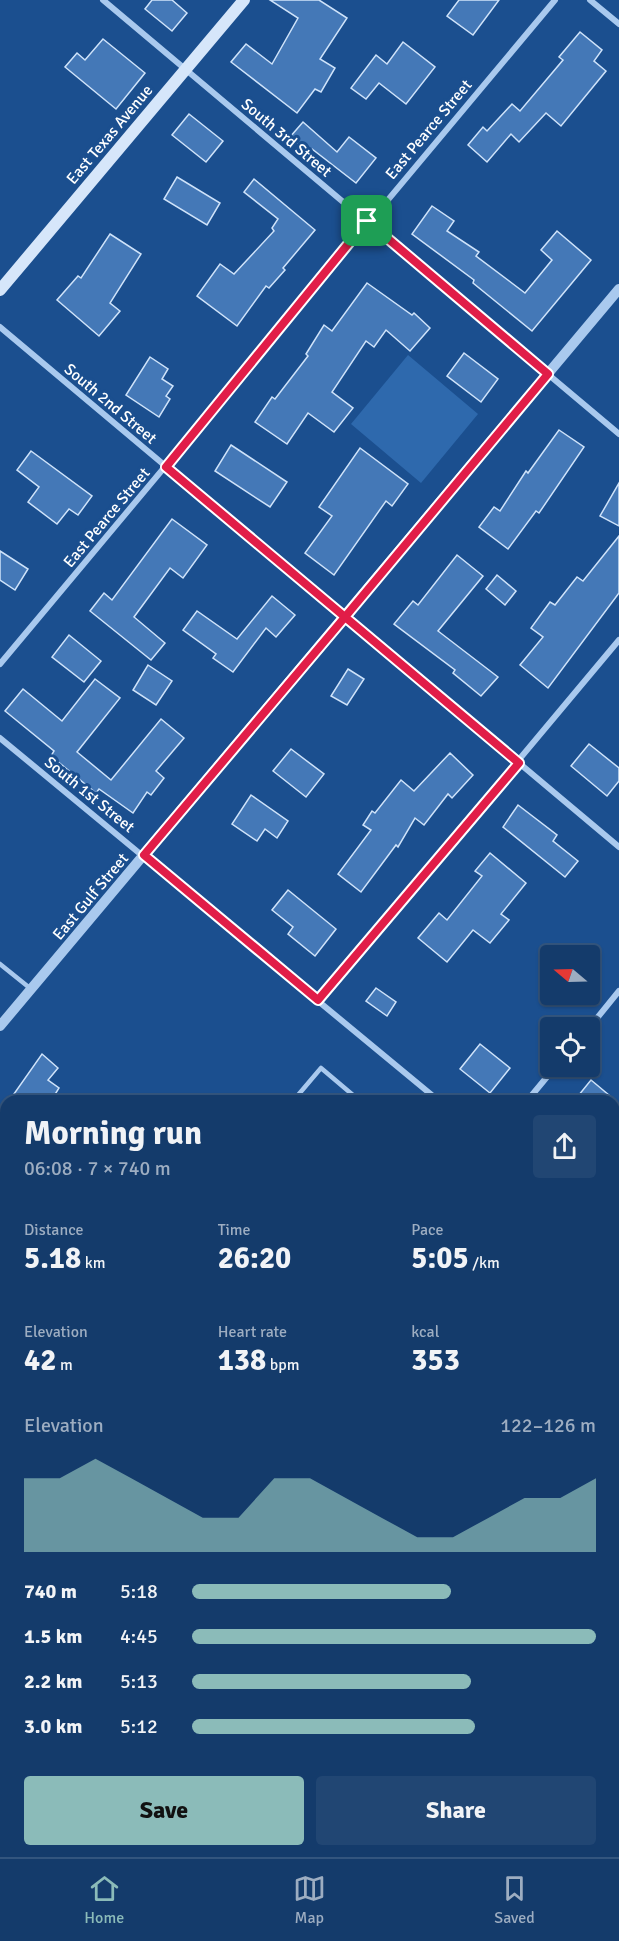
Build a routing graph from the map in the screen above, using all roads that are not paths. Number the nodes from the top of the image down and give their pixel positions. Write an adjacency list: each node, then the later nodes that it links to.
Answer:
1 (104, 0): 6 (street, South 3rd Street)
2 (244, 0): 6 (main road, East Texas Avenue)
3 (555, 0): 7 (street, East Pearce Street)
4 (590, 0): 5 (street)
5 (619, 24)
6 (185, 69): 7 (street, South 3rd Street); 9 (main road, East Texas Avenue)
7 (367, 221): 11 (street, South 3rd Street); 13 (street, East Pearce Street)
8 (619, 289): 11 (street, East Gulf Street)
9 (0, 290)
10 (0, 327): 13 (street, South 2nd Street)
11 (548, 374): 12 (street, South 3rd Street); 14 (street, East Gulf Street)
12 (619, 434)
13 (166, 467): 14 (street, South 2nd Street); 16 (street, East Pearce Street)
14 (345, 617): 18 (street, South 2nd Street); 20 (street, East Gulf Street)
15 (619, 640): 18 (street)
16 (0, 664)
17 (0, 738): 20 (street, South 1st Street)
18 (519, 763): 19 (street, South 2nd Street); 24 (street)
19 (619, 847)
20 (144, 855): 22 (street, East Gulf Street); 24 (street, South 1st Street)
21 (0, 964): 22 (lane)
22 (31, 989): 26 (street, East Gulf Street)
23 (619, 991): 25 (street)
24 (318, 1000): 30 (street, South 1st Street)
25 (597, 1017)
26 (0, 1026)
27 (547, 1077): 31 (street)
28 (298, 1095): 29 (lane)
29 (353, 1095)
30 (432, 1095)
31 (532, 1095)

